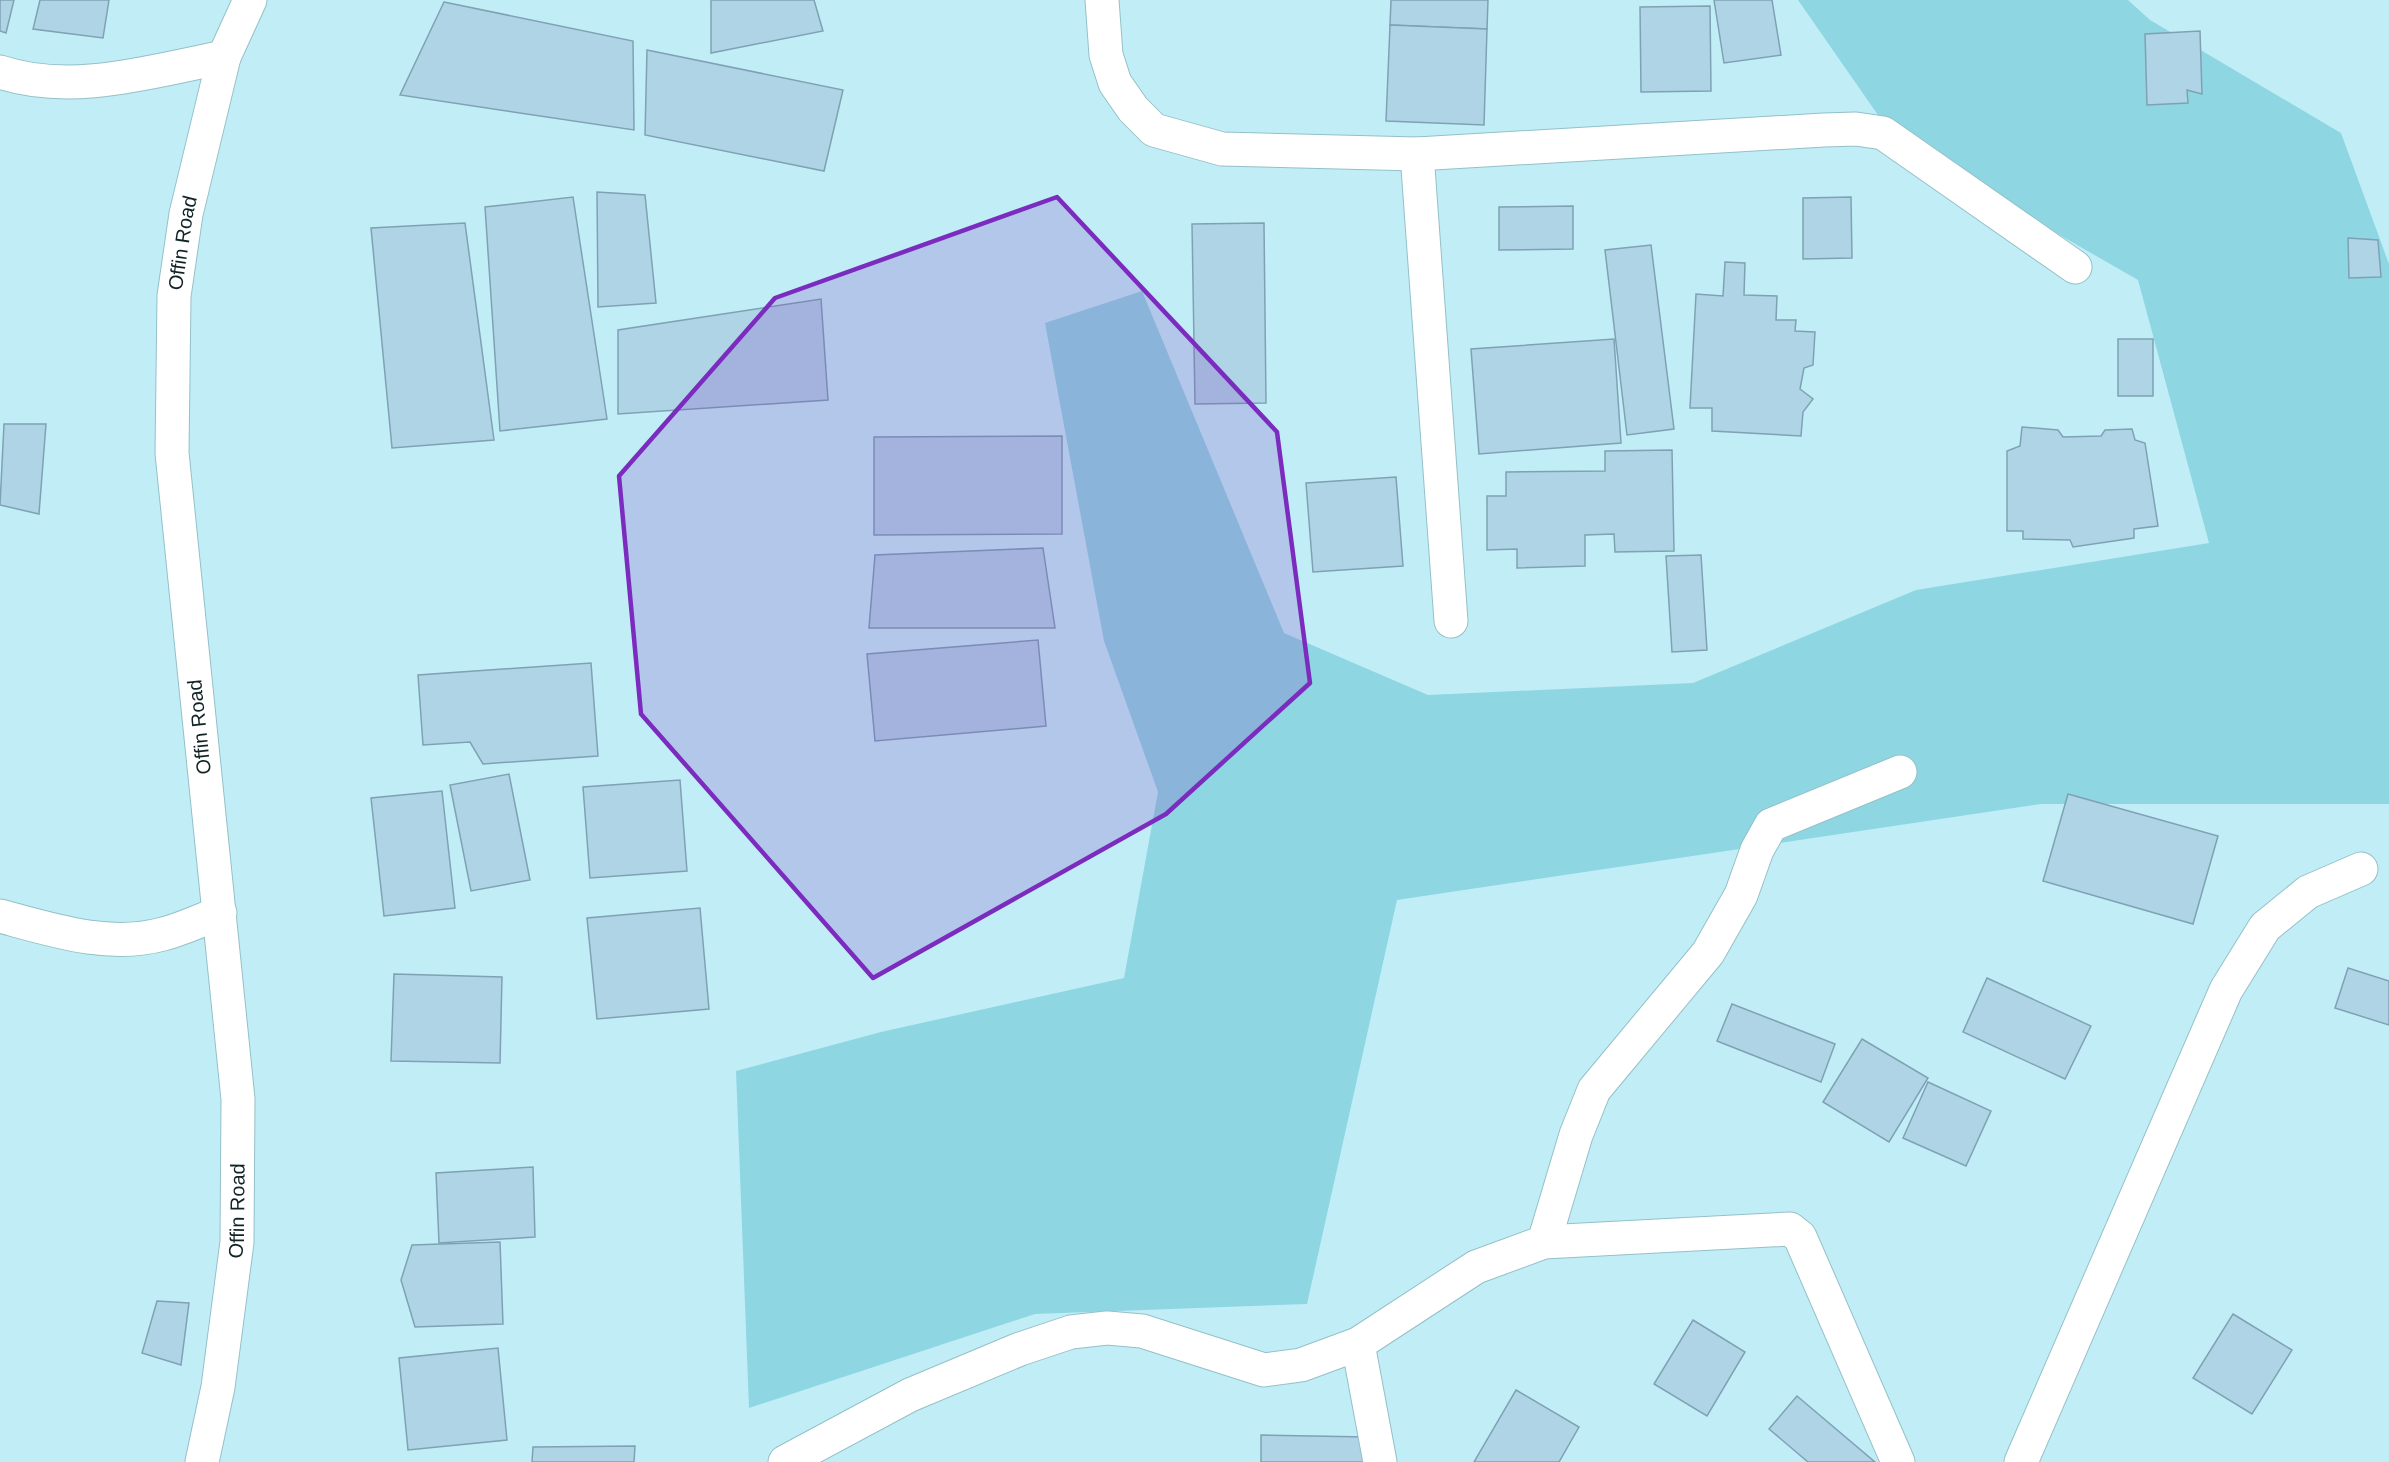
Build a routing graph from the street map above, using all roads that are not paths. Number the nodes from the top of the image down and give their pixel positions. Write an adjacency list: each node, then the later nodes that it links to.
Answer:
1 (250, 0): 3 (street, Offin Road)
2 (1102, 0): 5 (street)
3 (224, 57): 4 (street); 10 (street, Offin Road)
4 (0, 72)
5 (1417, 154): 6 (street); 7 (street)
6 (2076, 267)
7 (1451, 621)
8 (1900, 772): 12 (street)
9 (2361, 869): 18 (street)
10 (220, 914): 11 (street); 14 (street, Offin Road)
11 (0, 916)
12 (1544, 1242): 13 (street); 17 (street)
13 (1358, 1344): 15 (street); 16 (street)
14 (202, 1462)
15 (785, 1462)
16 (1380, 1462)
17 (1898, 1462)
18 (2021, 1462)

